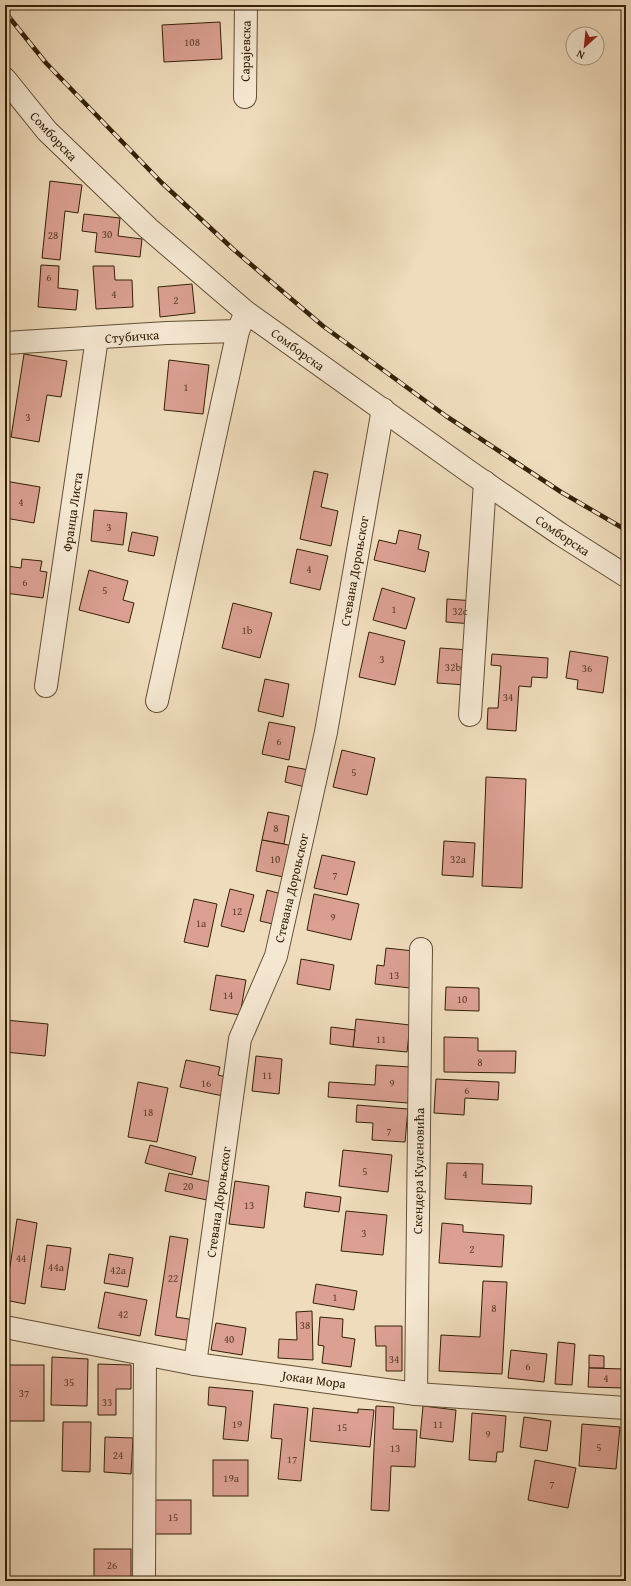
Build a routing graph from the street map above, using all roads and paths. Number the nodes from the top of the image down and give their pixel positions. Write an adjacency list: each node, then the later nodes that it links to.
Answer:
1 (246, 5): 3 (street, Сарајевска)
2 (5, 79): 4 (street, Сомборска)
3 (245, 97)
4 (242, 321): 5 (street, Стубичка); 7 (street, Сомборска); 11 (street)
5 (97, 338): 6 (street, Стубичка); 10 (street, Франца Листа)
6 (5, 343)
7 (383, 409): 8 (street, Сомборска); 16 (street, Стевана Дороњског)
8 (485, 482): 9 (street, Сомборска); 12 (street)
9 (626, 576)
10 (46, 686)
11 (157, 701)
12 (470, 715)
13 (420, 949): 17 (street, Скендера Куленовића)
14 (5, 1327): 15 (street, Јокаи Мора)
15 (145, 1355): 16 (street, Јокаи Мора); 19 (street)
16 (195, 1364): 17 (street, Јокаи Мора)
17 (416, 1394): 18 (street, Јокаи Мора)
18 (626, 1408)
19 (144, 1581)

